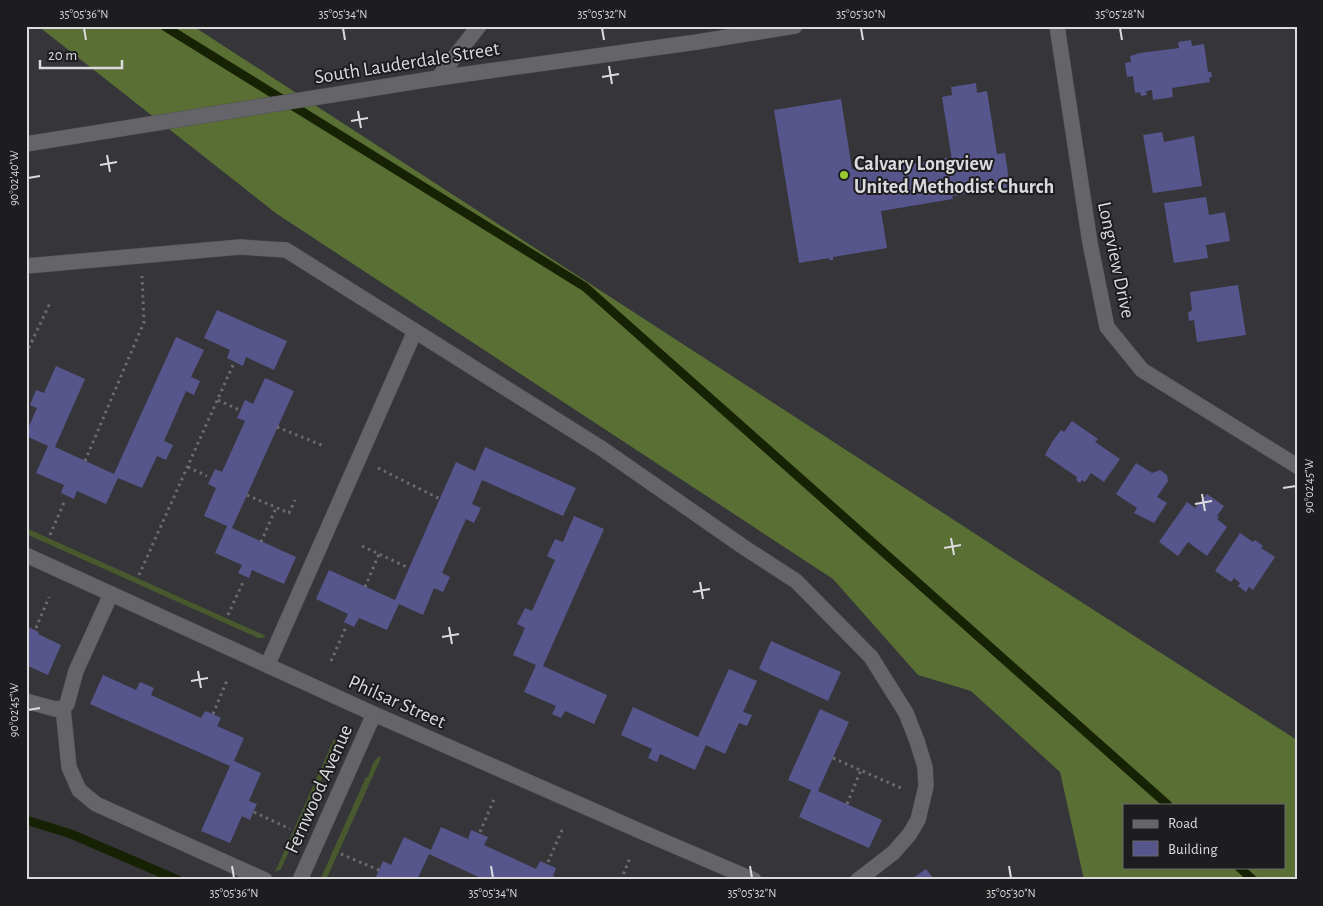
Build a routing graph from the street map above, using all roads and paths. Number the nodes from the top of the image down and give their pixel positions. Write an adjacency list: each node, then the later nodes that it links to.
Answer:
1 (479, 26): 4 (street)
2 (795, 26): 4 (street, South Lauderdale Street)
3 (1057, 26): 18 (street, Longview Drive)
4 (438, 78): 5 (street, South Lauderdale Street)
5 (26, 144)
6 (141, 256): 7 (street); 9 (street); 17 (path)
7 (26, 266)
8 (50, 303): 10 (path)
9 (415, 331): 16 (street); 64 (street)
10 (26, 354)
11 (233, 365): 12 (path)
12 (218, 400): 13 (path); 19 (path)
13 (239, 410)
14 (277, 426): 15 (path)
15 (324, 446)
16 (359, 458): 22 (path); 41 (street)
17 (85, 461)
18 (1297, 466)
19 (188, 467): 20 (path); 32 (path)
20 (207, 476)
21 (246, 495): 25 (path)
22 (440, 499)
23 (65, 500): 26 (path)
24 (295, 500): 25 (path)
25 (276, 508): 27 (path)
26 (50, 535)
27 (261, 542)
28 (362, 546): 29 (path)
29 (379, 554): 31 (path); 34 (path)
30 (26, 556): 35 (street, Philsar Street)
31 (409, 568)
32 (140, 575)
33 (244, 580): 37 (path)
34 (365, 587)
35 (111, 594): 41 (street, Philsar Street); 44 (street)
36 (49, 597): 39 (path)
37 (228, 615)
38 (346, 627): 40 (path)
39 (36, 628)
40 (331, 661)
41 (268, 664): 46 (street, Philsar Street)
42 (228, 678): 45 (path)
43 (26, 701): 44 (street)
44 (63, 708): 60 (street)
45 (213, 714)
46 (374, 714): 61 (street, Fernwood Avenue); 63 (street, Philsar Street)
47 (833, 758): 48 (path)
48 (861, 770): 49 (path); 51 (path)
49 (906, 790)
50 (496, 798): 55 (path)
51 (847, 804)
52 (254, 812): 54 (path)
53 (563, 828): 58 (path)
54 (290, 829)
55 (480, 832)
56 (341, 854): 59 (path)
57 (630, 858): 62 (path)
58 (548, 862)
59 (379, 870)
60 (265, 880)
61 (300, 880)
62 (621, 880)
63 (754, 880)
64 (858, 880)

